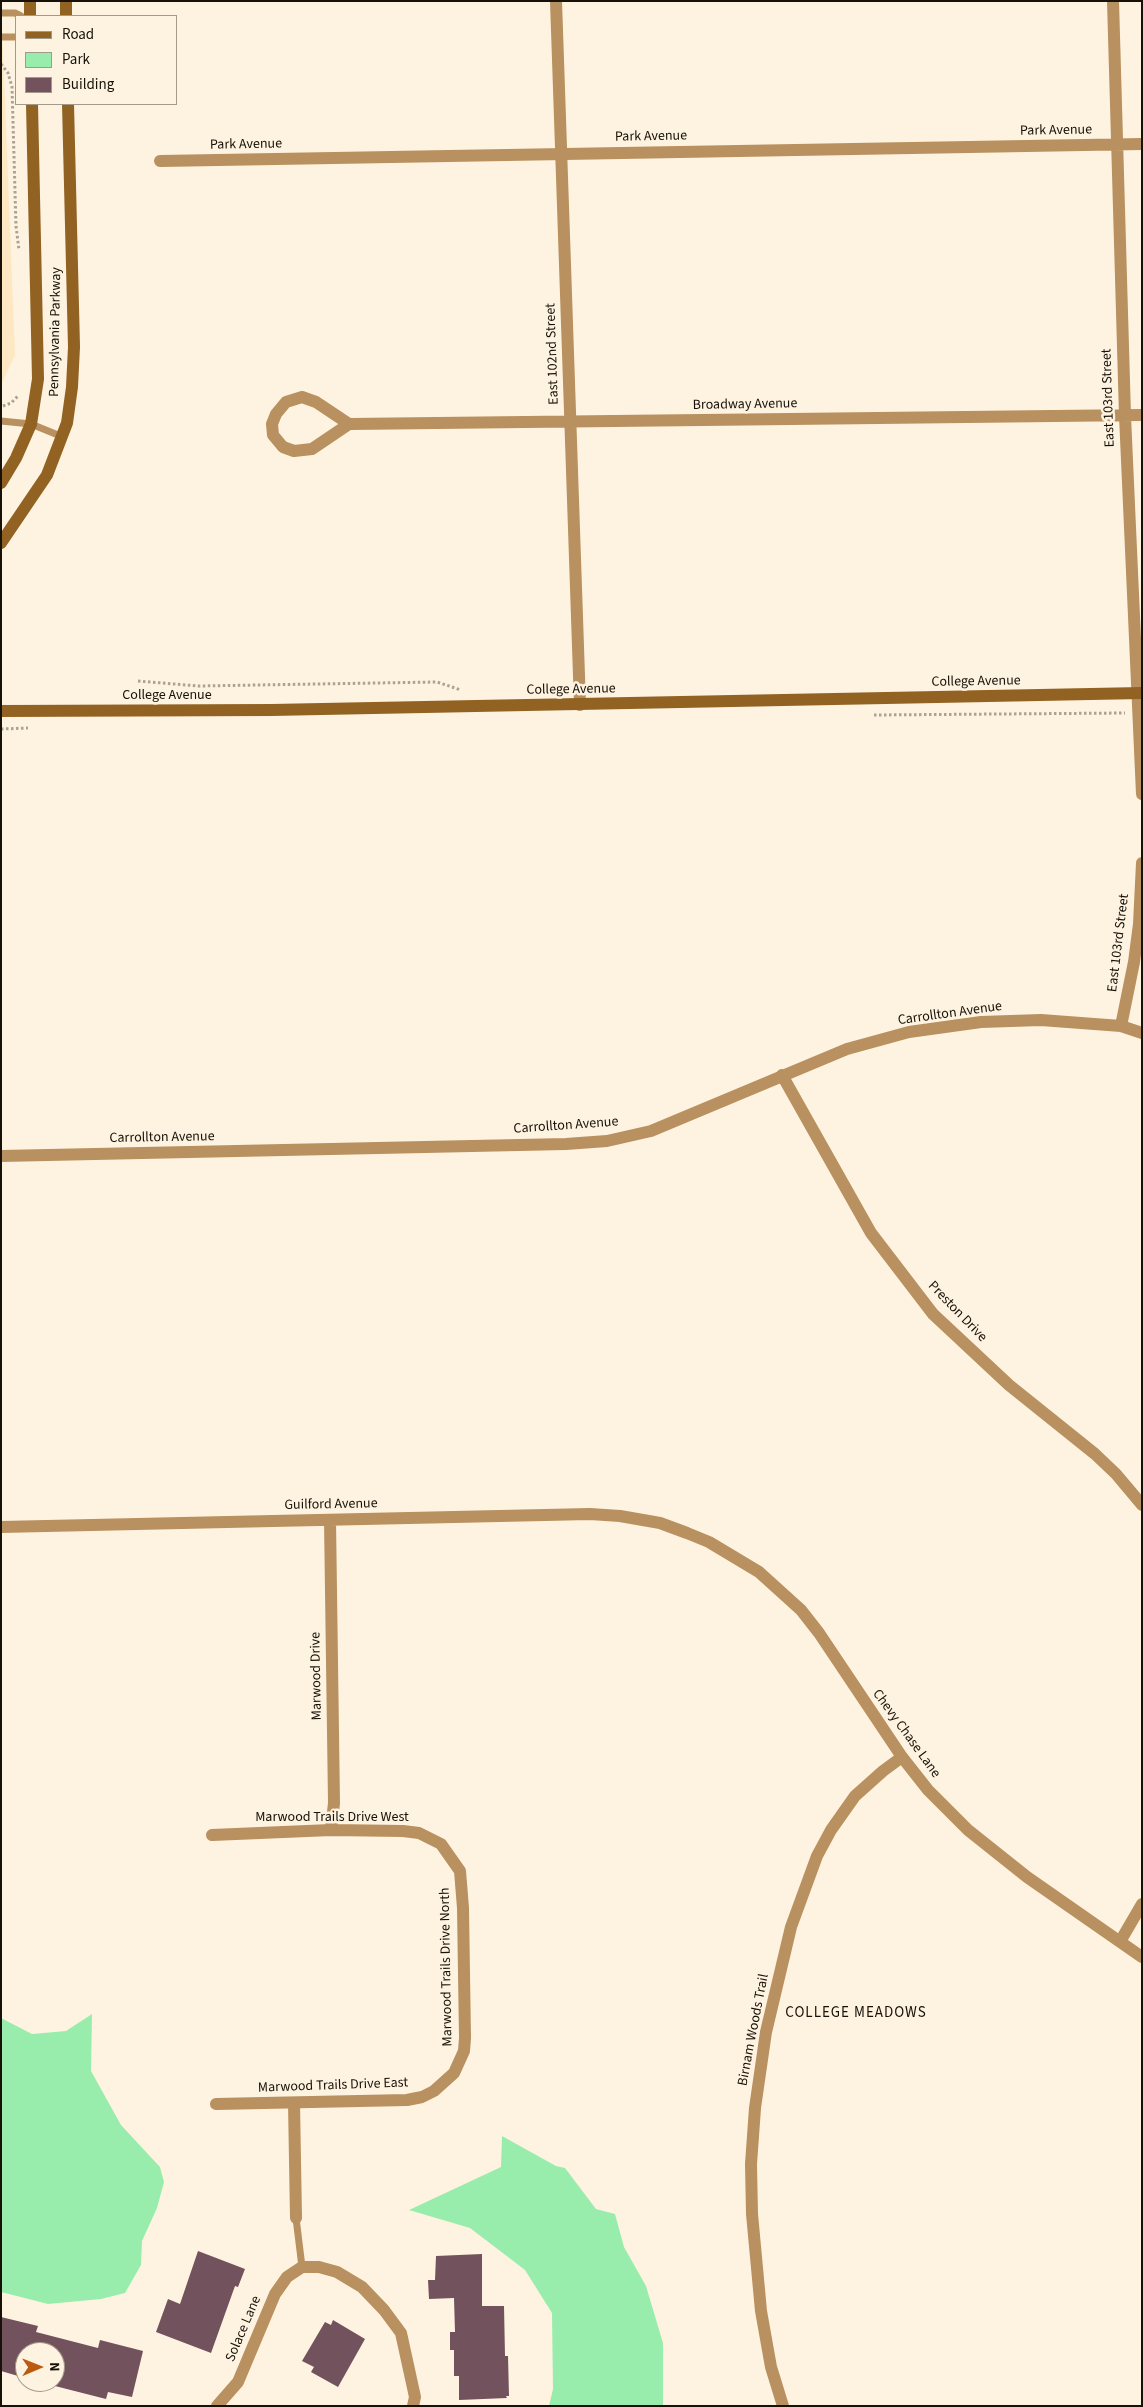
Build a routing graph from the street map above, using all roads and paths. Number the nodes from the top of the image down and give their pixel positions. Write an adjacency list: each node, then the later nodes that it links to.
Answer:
1 (30, 1): 7 (main road)
2 (66, 1): 8 (main road)
3 (556, 1): 16 (street, East 102nd Street)
4 (1113, 1): 15 (street, East 103rd Street)
5 (1, 13): 6 (lane)
6 (19, 15)
7 (30, 15)
8 (66, 15)
9 (1, 37): 10 (lane)
10 (15, 37)
11 (1, 64): 18 (path)
12 (32, 105): 25 (main road, Pennsylvania Parkway)
13 (68, 105): 27 (main road, Pennsylvania Parkway)
14 (1142, 144): 15 (street, Park Avenue)
15 (1117, 145): 16 (street, Park Avenue); 22 (street, East 103rd Street)
16 (561, 154): 17 (street, Park Avenue); 24 (street, East 102nd Street)
17 (160, 161)
18 (20, 254)
19 (22, 388): 20 (path)
20 (2, 406)
21 (1142, 415): 22 (street, Broadway Avenue)
22 (1125, 416): 24 (street, Broadway Avenue); 32 (street, East 103rd Street)
23 (1, 421): 25 (lane)
24 (571, 422): 26 (street, Broadway Avenue); 33 (street, East 102nd Street)
25 (31, 424): 27 (lane); 28 (main road, Pennsylvania Parkway)
26 (350, 424): 26 (street)
27 (63, 437): 29 (main road, Pennsylvania Parkway)
28 (1, 483)
29 (1, 543)
30 (138, 681): 31 (path)
31 (470, 690)
32 (1139, 693): 33 (main road, College Avenue); 35 (street, East 103rd Street)
33 (580, 705): 34 (main road, College Avenue)
34 (1, 711)
35 (1142, 794)
36 (1142, 863): 37 (street, East 103rd Street)
37 (1121, 1026): 38 (street, Carrollton Avenue); 39 (street, Carrollton Avenue)
38 (1142, 1033)
39 (782, 1075): 40 (street, Carrollton Avenue); 41 (street, Preston Drive)
40 (1, 1156)
41 (1142, 1505)
42 (330, 1520): 43 (street, Guilford Avenue); 44 (street, Guilford Avenue); 46 (street, Marwood Drive)
43 (660, 1523): 45 (street, Chevy Chase Lane)
44 (1, 1527)
45 (902, 1757): 50 (street, Chevy Chase Lane); 59 (street, Birnam Woods Trail)
46 (331, 1830): 47 (street, Marwood Trails Drive West); 48 (street, Marwood Trails Drive West)
47 (212, 1835)
48 (447, 1850): 52 (street, Marwood Trails Drive North)
49 (1142, 1904): 50 (street)
50 (1120, 1940): 51 (street, Chevy Chase Lane)
51 (1142, 1957)
52 (446, 2082): 53 (street, Marwood Trails Drive East)
53 (294, 2103): 54 (street, Marwood Trails Drive East); 55 (street)
54 (216, 2104)
55 (296, 2218): 56 (lane)
56 (302, 2267): 57 (street, Solace Lane); 58 (street)
57 (216, 2406)
58 (413, 2406)
59 (783, 2406)

